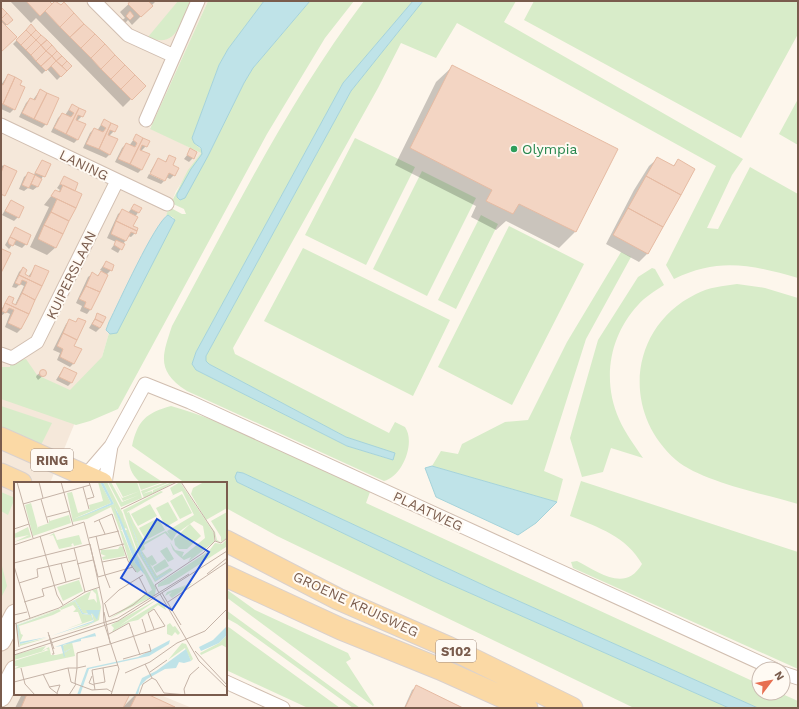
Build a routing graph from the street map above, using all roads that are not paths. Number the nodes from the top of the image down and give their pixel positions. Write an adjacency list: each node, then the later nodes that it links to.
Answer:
1 (94, 1): 3 (street)
2 (198, 1): 3 (street)
3 (174, 56): 4 (street)
4 (146, 120)
5 (1, 125): 6 (street, LANING)
6 (117, 181): 7 (street, LANING); 8 (street, KUIPERSLAAN)
7 (168, 204)
8 (6, 356)
9 (1, 438): 12 (main road, RING)
10 (111, 446): 12 (street, PLAATWEG); 12 (street, PLAATWEG); 18 (street, PLAATWEG)
11 (1, 474): 13 (main road, RING)
12 (94, 481)
13 (18, 482)
14 (227, 543): 24 (main road, GROENE KRUISWEG / S102)
15 (227, 576): 23 (main road, GROENE KRUISWEG / S102)
16 (14, 616): 17 (main road)
17 (1, 641)
18 (757, 661)
19 (14, 672): 21 (main road)
20 (227, 682): 22 (street)
21 (1, 697)
22 (283, 708)
23 (527, 708)
24 (572, 708)

